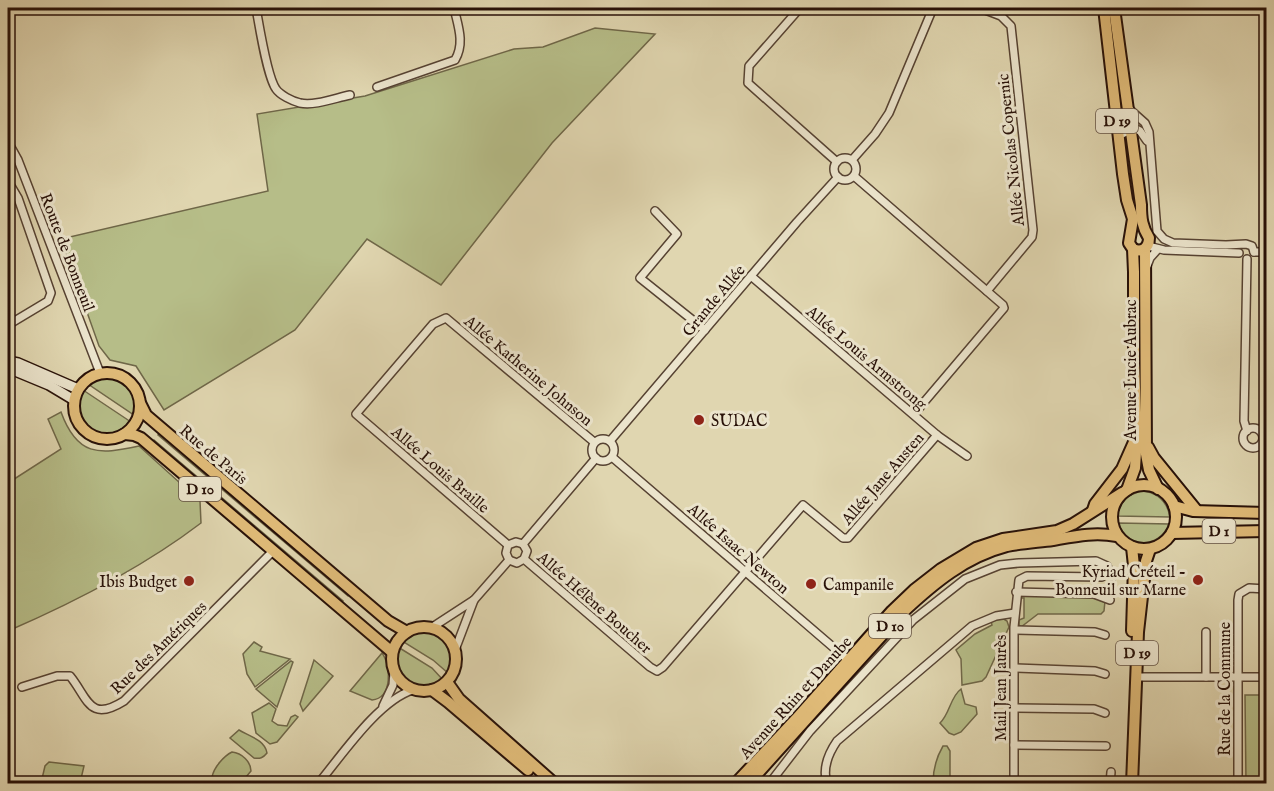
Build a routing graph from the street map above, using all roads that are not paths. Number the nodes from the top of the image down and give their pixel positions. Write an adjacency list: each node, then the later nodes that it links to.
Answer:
1 (256, 8): 9 (street)
2 (454, 8): 8 (street)
3 (800, 8): 16 (street)
4 (933, 8): 15 (street)
5 (980, 8): 30 (street, Allée Nicolas Copernic)
6 (1104, 8): 12 (main road, Avenue Lucie Aubrac / D 19)
7 (1114, 8): 10 (main road, Avenue Lucie Aubrac / D 19)
8 (377, 87)
9 (350, 95)
10 (1126, 106): 11 (main road, Avenue Lucie Aubrac / D 19); 14 (street)
11 (1130, 129): 12 (street); 14 (street); 21 (main road, Avenue Lucie Aubrac / D 19)
12 (1118, 136): 22 (main road, Avenue Lucie Aubrac / D 19)
13 (8, 142): 36 (street, Route de Bonneuil)
14 (1150, 146): 25 (street)
15 (852, 160): 16 (street); 17 (street)
16 (837, 162): 18 (street)
17 (854, 176): 18 (street); 30 (street)
18 (838, 177): 29 (street, Grande Allée)
19 (8, 181): 32 (street)
20 (655, 211): 33 (street)
21 (1144, 232): 22 (main road); 23 (main road, Avenue Lucie Aubrac)
22 (1132, 234): 24 (main road, Avenue Lucie Aubrac)
23 (1150, 248): 24 (main road); 25 (street); 46 (main road, Avenue Lucie Aubrac)
24 (1133, 249): 43 (main road, Avenue Lucie Aubrac)
25 (1241, 249): 26 (street); 28 (street)
26 (1254, 252): 27 (street); 28 (street)
27 (1266, 252)
28 (1247, 259): 40 (street)
29 (751, 276): 33 (street, Grande Allée); 39 (street, Allée Louis Armstrong)
30 (987, 291): 39 (street)
31 (446, 318): 45 (street, Allée Katherine Johnson); 62 (street, Allée Louis Braille)
32 (8, 325)
33 (705, 330): 44 (street, Grande Allée)
34 (8, 361): 37 (main road)
35 (8, 368): 37 (main road)
36 (100, 373): 37 (main road); 38 (main road)
37 (76, 395): 41 (main road)
38 (140, 403): 41 (main road); 78 (main road, Rue de Paris / D 10)
39 (914, 414): 42 (street, Allée Louis Armstrong)
40 (1247, 430): 47 (street); 47 (street)
41 (125, 434): 65 (main road, D 10)
42 (937, 435): 49 (street, Allée Louis Armstrong); 68 (street, Allée Jane Austen)
43 (1137, 437): 52 (main road, Avenue Lucie Aubrac); 55 (main road)
44 (610, 441): 45 (street); 50 (street)
45 (594, 442): 51 (street)
46 (1146, 444): 53 (main road, Avenue Lucie Aubrac); 56 (main road)
47 (1261, 445): 48 (street)
48 (1266, 452)
49 (967, 456)
50 (612, 457): 51 (street); 68 (street, Allée Isaac Newton)
51 (596, 458): 61 (street)
52 (1126, 488): 53 (main road); 55 (main road, Avenue Rhin et Danube / D 10); 60 (main road)
53 (1158, 489): 54 (main road)
54 (1174, 506): 56 (main road, D 1); 59 (main road)
55 (1092, 511): 83 (main road, Avenue Rhin et Danube / D 10)
56 (1197, 511): 57 (main road, D 1)
57 (1266, 513)
58 (1266, 531): 59 (main road, D 1)
59 (1172, 533): 64 (main road)
60 (1117, 536): 63 (main road); 106 (main road, Avenue Rhin et Danube / D 10)
61 (523, 544): 62 (street); 66 (street)
62 (508, 545): 67 (street)
63 (1132, 547): 64 (main road); 98 (main road, D 19)
64 (1150, 549): 87 (main road, D 19)
65 (272, 552): 82 (main road, D 10); 92 (street, Rue des Amériques)
66 (524, 559): 67 (street); 68 (street, Allée Hélène Boucher)
67 (509, 560): 73 (street)
68 (745, 571): 83 (street, Allée Isaac Newton)
69 (1102, 577): 72 (street)
70 (1112, 577): 107 (street)
71 (1266, 589): 89 (street, Rue de la Commune)
72 (1016, 592): 74 (street); 75 (street, Mail Jean Jaurès)
73 (474, 600): 76 (street); 81 (street)
74 (1110, 600)
75 (1015, 613): 77 (street, Mail Jean Jaurès); 108 (street)
76 (431, 628): 78 (main road); 81 (main road)
77 (1015, 630): 80 (street); 84 (street, Mail Jean Jaurès)
78 (407, 632): 82 (main road)
79 (1206, 632): 88 (street)
80 (1106, 635)
81 (455, 650): 91 (main road)
82 (392, 652): 85 (main road)
83 (848, 660): 105 (main road, Avenue Rhin et Danube / D 10)
84 (1015, 668): 86 (street); 95 (street, Mail Jean Jaurès)
85 (394, 672): 93 (main road); 96 (street)
86 (1105, 674)
87 (1136, 677): 88 (street); 98 (main road, D 19)
88 (1206, 677): 89 (street)
89 (1237, 677): 90 (street); 112 (street, Rue de la Commune)
90 (1266, 677)
91 (447, 682): 94 (main road); 104 (main road)
92 (22, 687)
93 (413, 690): 94 (main road); 96 (street)
94 (432, 690): 103 (main road)
95 (1014, 708): 97 (street); 99 (street, Mail Jean Jaurès)
96 (382, 709): 102 (street)
97 (1105, 713)
98 (1132, 739): 111 (main road, D 19)
99 (1014, 745): 100 (street); 109 (street, Mail Jean Jaurès)
100 (1106, 746)
101 (1111, 772): 110 (street)
102 (318, 783)
103 (544, 783)
104 (555, 783)
105 (735, 783)
106 (748, 783)
107 (769, 783)
108 (827, 783)
109 (1014, 783)
110 (1110, 783)
111 (1132, 783)
112 (1238, 783)

